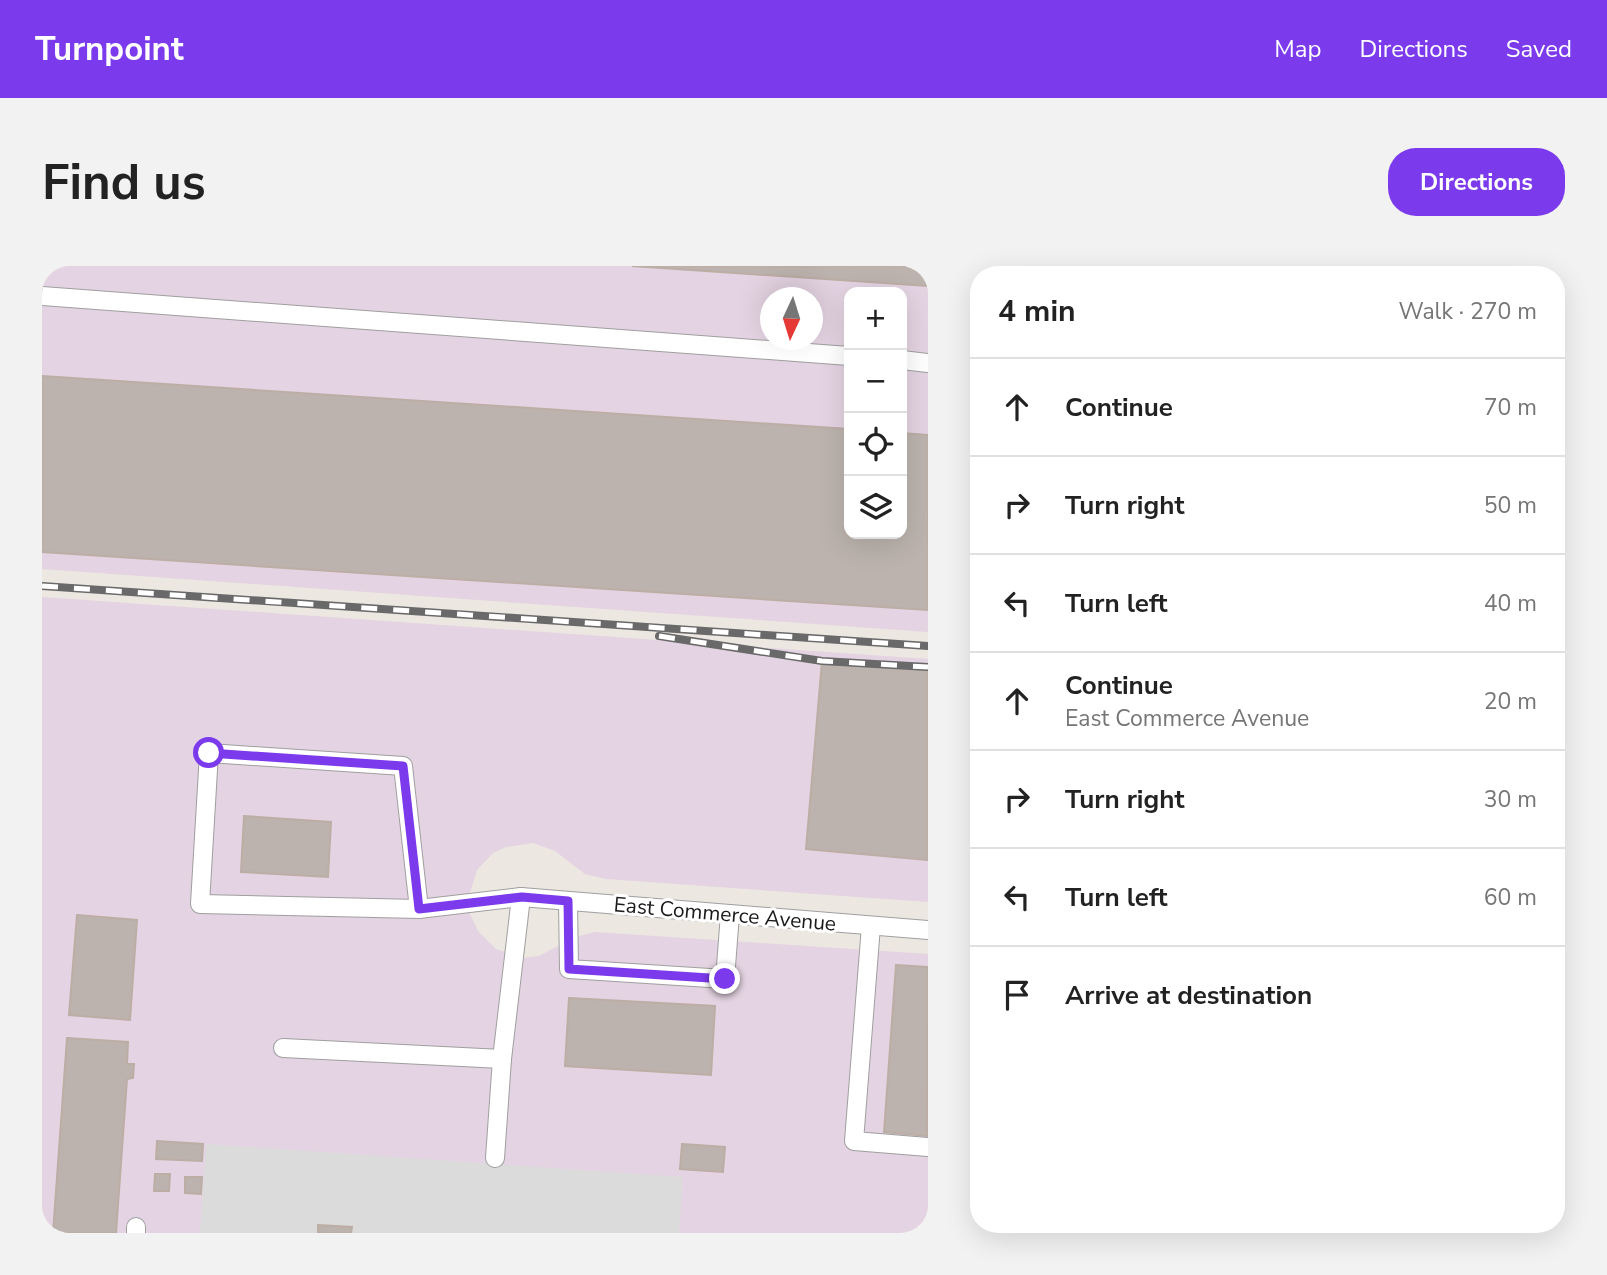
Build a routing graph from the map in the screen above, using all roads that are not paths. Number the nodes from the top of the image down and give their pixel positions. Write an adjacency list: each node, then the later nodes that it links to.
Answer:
1 (42, 296): 2 (street)
2 (844, 356)
3 (907, 361): 4 (street)
4 (928, 363)
5 (522, 897): 6 (street, East Commerce Avenue); 7 (street, East Commerce Avenue); 12 (street)
6 (568, 901): 8 (street, East Commerce Avenue); 8 (street)
7 (419, 909): 7 (street, East Commerce Avenue)
8 (730, 914): 9 (street, East Commerce Avenue)
9 (871, 926): 10 (street, East Commerce Avenue); 13 (street)
10 (928, 930)
11 (283, 1048): 12 (street)
12 (502, 1059): 14 (street)
13 (928, 1147)
14 (495, 1158)

